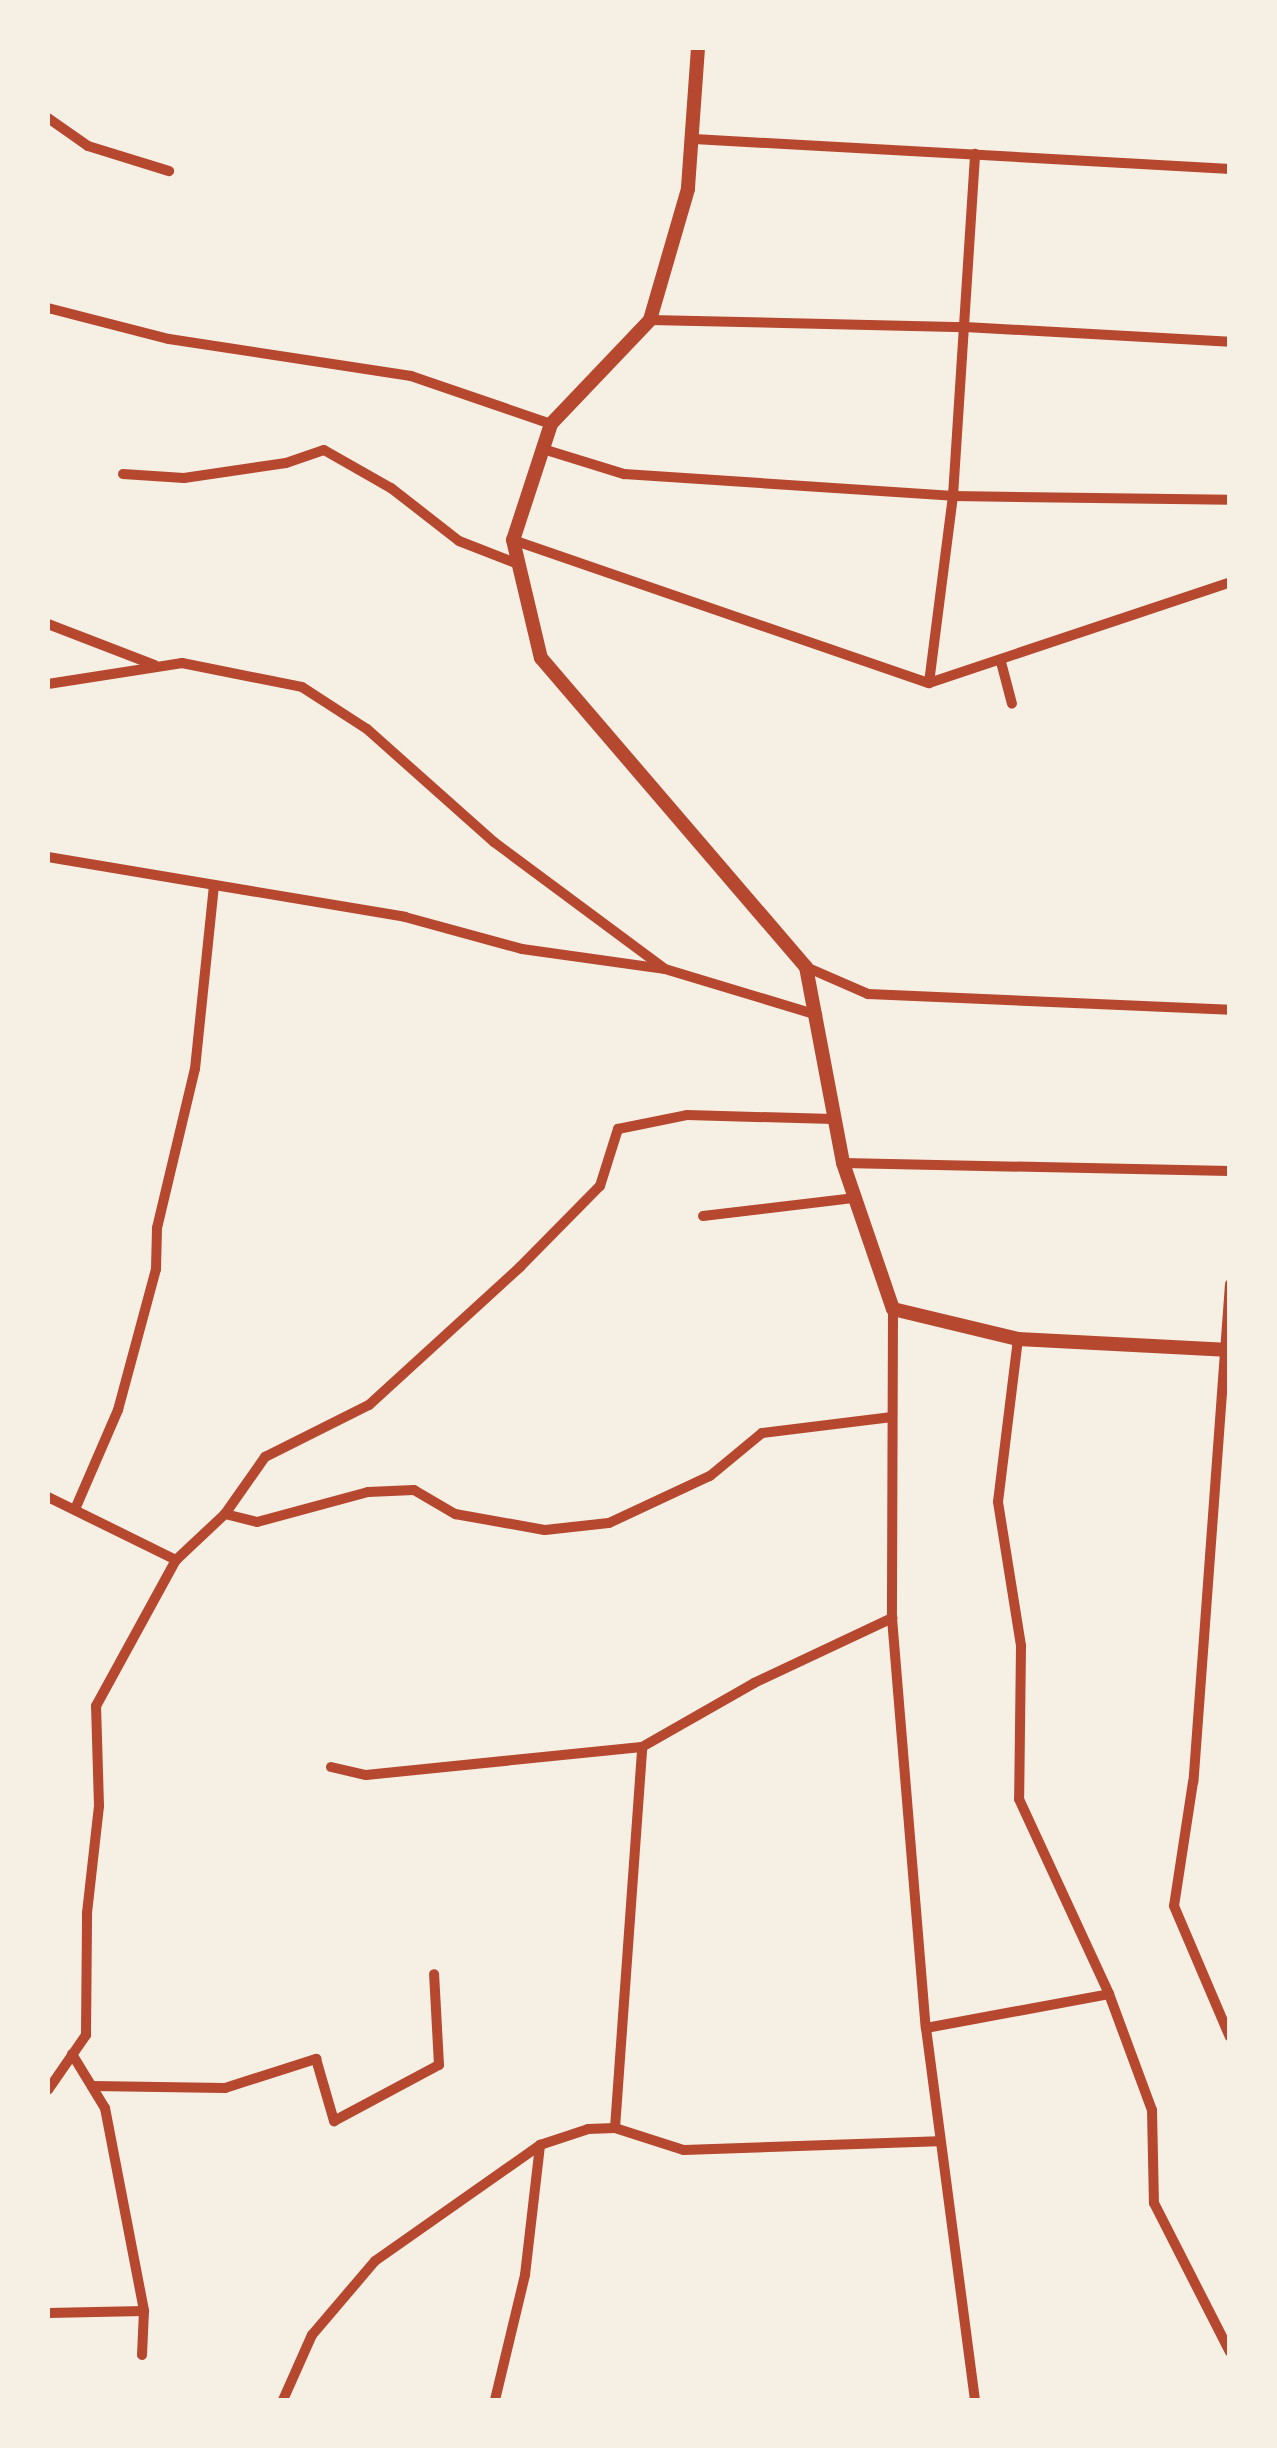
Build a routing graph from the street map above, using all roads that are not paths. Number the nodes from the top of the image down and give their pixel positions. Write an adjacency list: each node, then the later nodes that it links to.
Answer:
1 (698, 48): 3 (street)
2 (48, 118): 6 (street)
3 (694, 139): 4 (street); 8 (street)
4 (975, 154): 5 (street); 9 (street)
5 (1230, 169)
6 (169, 172)
7 (48, 308): 11 (street)
8 (650, 320): 9 (street); 11 (street)
9 (964, 327): 10 (street); 14 (street)
10 (1230, 342)
11 (551, 424): 12 (street)
12 (544, 448): 14 (street); 16 (street)
13 (124, 474): 17 (street)
14 (953, 496): 15 (street); 23 (street)
15 (1230, 500)
16 (513, 540): 17 (street); 23 (street)
17 (514, 562): 27 (street)
18 (1230, 582): 20 (street)
19 (48, 624): 21 (street)
20 (1001, 662): 23 (street); 24 (street)
21 (155, 666): 22 (street); 28 (street)
22 (48, 684)
23 (929, 684)
24 (1012, 704)
25 (48, 857): 26 (street)
26 (214, 885): 28 (street); 42 (street)
27 (806, 967): 29 (street); 30 (street)
28 (665, 969): 30 (street)
29 (1230, 1010)
30 (818, 1016): 31 (street)
31 (833, 1119): 32 (street); 43 (street)
32 (843, 1164): 33 (street); 34 (street)
33 (1230, 1171)
34 (853, 1198): 35 (street); 37 (street)
35 (703, 1216)
36 (1230, 1284): 39 (street)
37 (894, 1309): 38 (street); 40 (street)
38 (1018, 1338): 39 (street); 49 (street)
39 (1226, 1350): 51 (street)
40 (892, 1416): 43 (street); 45 (street)
41 (48, 1497): 42 (street)
42 (76, 1507): 44 (street)
43 (225, 1514): 44 (street)
44 (176, 1560): 52 (street)
45 (892, 1618): 46 (street); 50 (street)
46 (642, 1746): 47 (street); 55 (street)
47 (331, 1767)
48 (434, 1974): 53 (street)
49 (1109, 1994): 50 (street); 60 (street)
50 (926, 2028): 56 (street)
51 (1230, 2037)
52 (72, 2054): 53 (street); 54 (street)
53 (92, 2086): 58 (street)
54 (48, 2090)
55 (614, 2128): 56 (street); 57 (street)
56 (938, 2141): 64 (street)
57 (540, 2145): 62 (street); 63 (street)
58 (144, 2312): 59 (street); 61 (street)
59 (48, 2314)
60 (1230, 2352)
61 (142, 2355)
62 (283, 2400)
63 (495, 2400)
64 (975, 2400)

